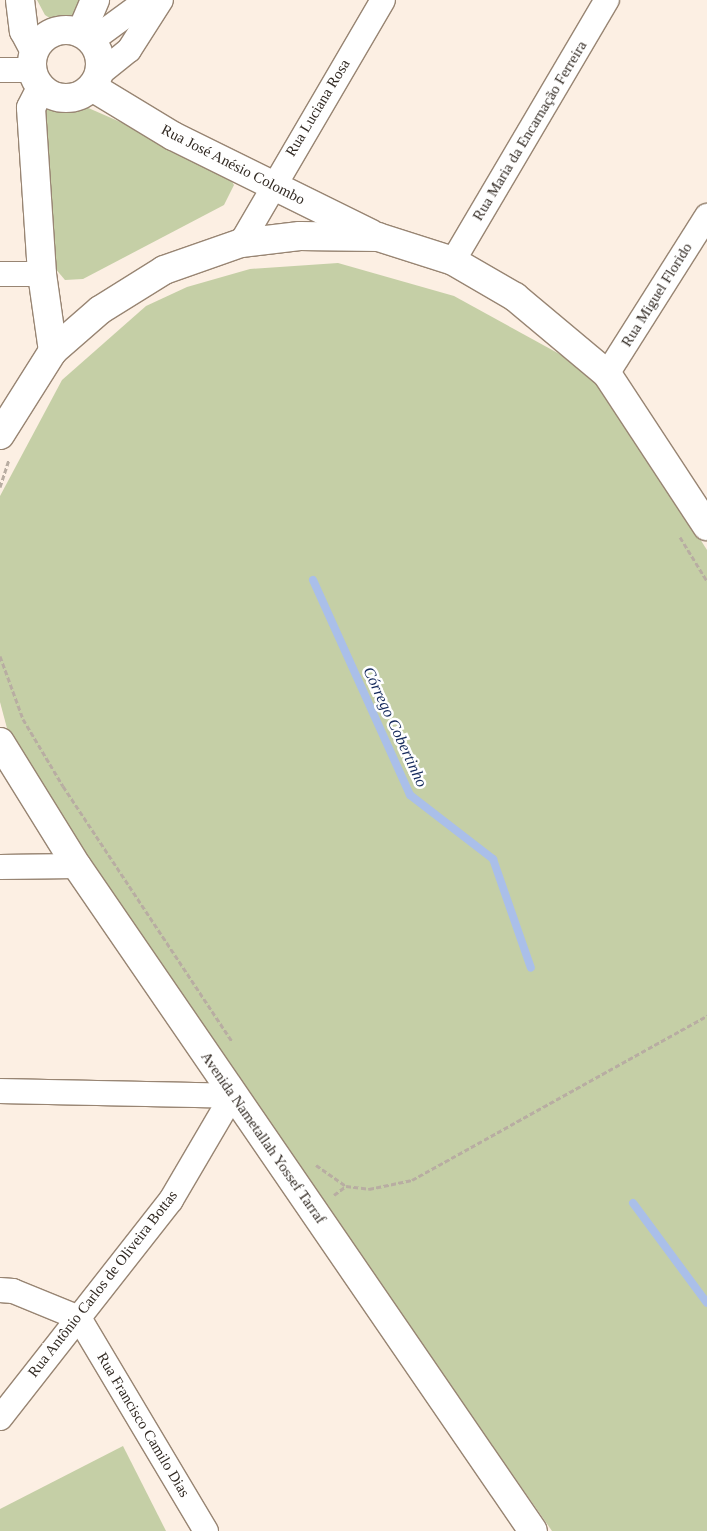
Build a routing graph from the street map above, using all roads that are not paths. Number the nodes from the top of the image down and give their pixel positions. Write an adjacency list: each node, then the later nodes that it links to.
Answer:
1 (20, 0): 8 (street)
2 (95, 0): 7 (street)
3 (147, 0): 7 (street)
4 (161, 0): 10 (street)
5 (382, 0): 12 (street, Rua Luciana Rosa)
6 (607, 0): 17 (street, Rua Maria da Encarnação Ferreira)
7 (86, 37): 8 (street); 10 (street)
8 (36, 69): 9 (street); 10 (street); 19 (street)
9 (0, 70)
10 (95, 81): 11 (street, Rua José Anésio Colombo)
11 (247, 173): 12 (street, Rua José Anésio Colombo); 14 (street, Rua Luciana Rosa)
12 (273, 186): 14 (street, Rua Luciana Rosa); 15 (street, Rua José Anésio Colombo)
13 (707, 216): 21 (street, Rua Miguel Florido)
14 (255, 217): 16 (street, Rua Luciana Rosa)
15 (378, 237): 16 (street); 17 (street)
16 (241, 243): 20 (street)
17 (453, 261): 21 (street)
18 (0, 274): 19 (street)
19 (42, 274): 20 (street)
20 (53, 351): 22 (street)
21 (607, 374): 23 (street)
22 (6, 443)
23 (707, 526)
24 (0, 742): 25 (street, Avenida Nametallah Yossef Tarraf)
25 (77, 866): 26 (street); 28 (street, Avenida Nametallah Yossef Tarraf)
26 (0, 867)
27 (0, 1091): 28 (street)
28 (232, 1096): 30 (street, Rua Antônio Carlos de Oliveira Bottas); 33 (street, Avenida Nametallah Yossef Tarraf)
29 (0, 1290): 30 (street)
30 (79, 1318): 31 (street, Rua Antônio Carlos de Oliveira Bottas); 32 (street, Rua Francisco Camilo Dias)
31 (0, 1418)
32 (206, 1531)
33 (533, 1531)

